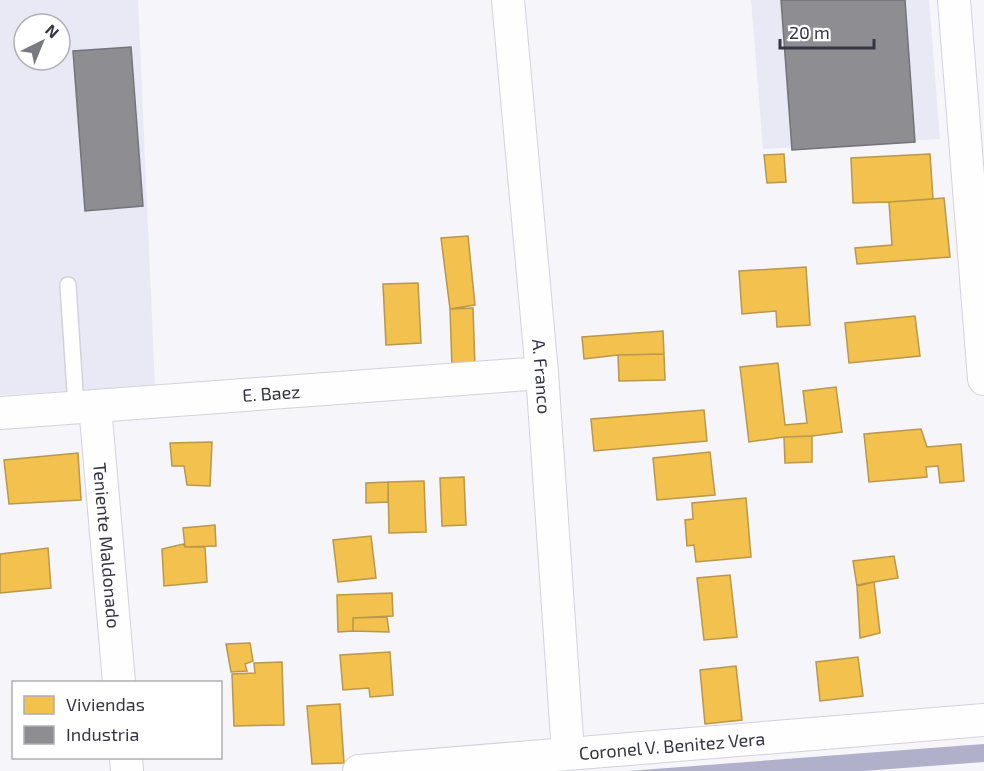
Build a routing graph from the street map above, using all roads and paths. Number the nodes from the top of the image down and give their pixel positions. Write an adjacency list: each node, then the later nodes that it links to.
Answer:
1 (508, 0): 4 (street, A. Franco)
2 (954, 0): 5 (street)
3 (68, 285): 6 (lane)
4 (542, 373): 6 (street, E. Baez); 10 (street, A. Franco)
5 (984, 379)
6 (85, 407): 7 (street, E. Baez); 8 (street, Teniente Maldonado)
7 (0, 413)
8 (119, 681)
9 (984, 720): 10 (street, Coronel V. Benitez Vera)
10 (568, 753): 11 (street, Coronel V. Benitez Vera)
11 (359, 771)

